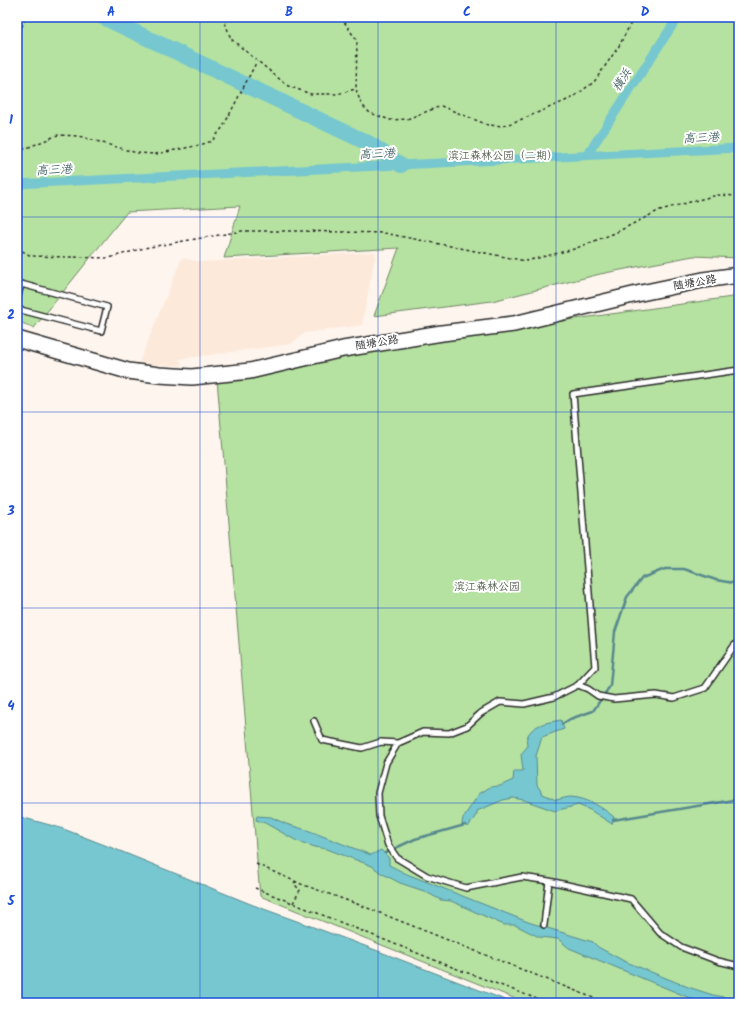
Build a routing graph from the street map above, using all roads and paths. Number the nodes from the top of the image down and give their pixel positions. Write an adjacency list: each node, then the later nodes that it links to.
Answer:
1 (26, 17): 7 (path)
2 (223, 17): 8 (path)
3 (341, 17): 9 (path)
4 (634, 17): 9 (path)
5 (714, 17): 6 (path)
6 (739, 20)
7 (17, 38)
8 (257, 61): 9 (path); 10 (path)
9 (356, 89)
10 (17, 152)
11 (739, 196): 12 (path)
12 (17, 248)
13 (739, 275): 17 (street, 随塘公路)
14 (19, 283): 15 (lane); 16 (lane)
15 (17, 300)
16 (17, 309)
17 (17, 339)
18 (739, 370): 20 (lane)
19 (739, 641): 20 (lane)
20 (578, 685): 22 (lane)
21 (314, 721): 22 (lane)
22 (398, 743): 25 (lane)
23 (256, 864): 24 (path)
24 (295, 881): 27 (path); 31 (path)
25 (550, 881): 28 (lane); 29 (lane)
26 (255, 888): 27 (path)
27 (293, 903): 30 (path)
28 (544, 925)
29 (739, 966)
30 (548, 1003)
31 (606, 1003)

